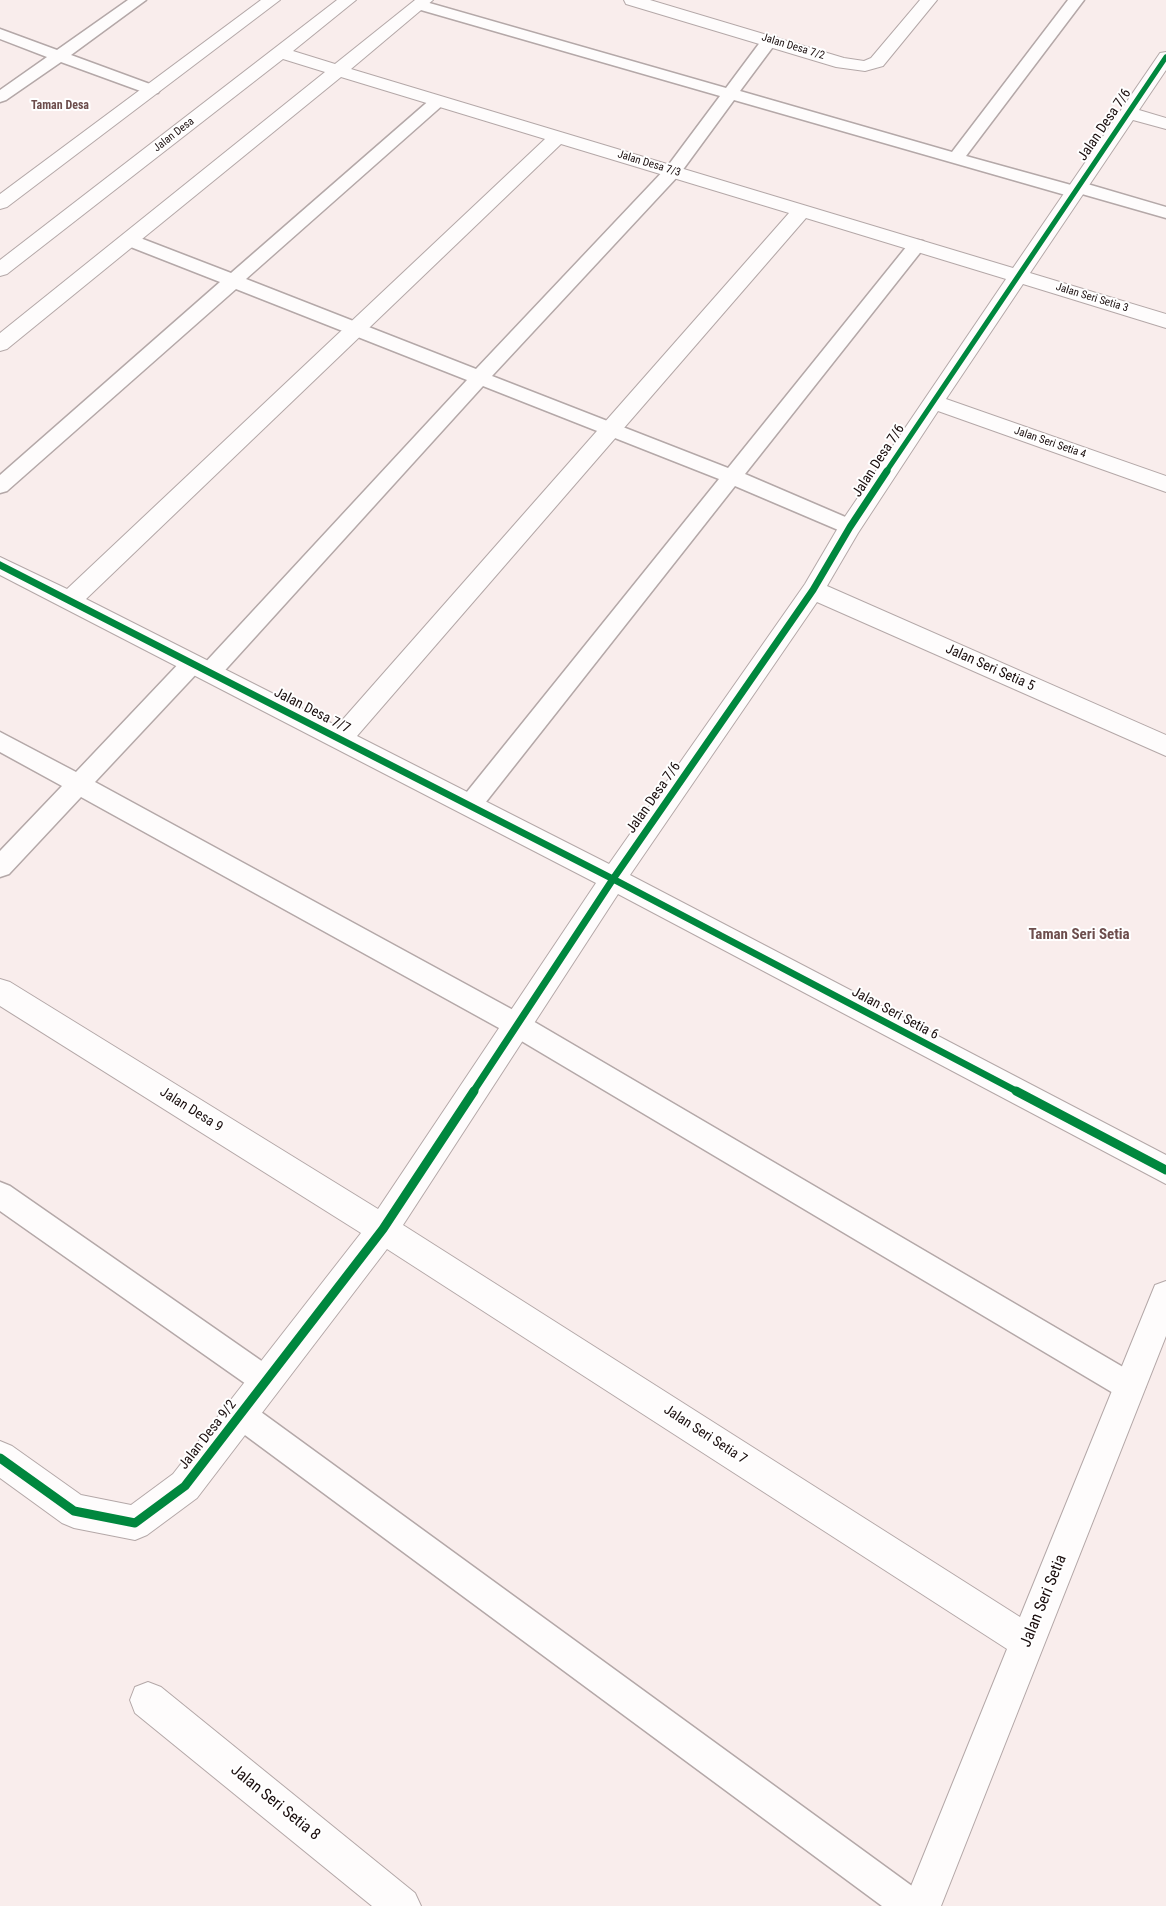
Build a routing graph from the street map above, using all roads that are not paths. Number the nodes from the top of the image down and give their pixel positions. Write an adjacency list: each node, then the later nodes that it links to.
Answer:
1 (138, 0): 11 (lane)
2 (272, 0): 14 (street)
3 (348, 0): 10 (street, Jalan Desa)
4 (632, 0): 9 (street, Jalan Desa 7/2)
5 (929, 0): 9 (street, Jalan Desa 7/2)
6 (1076, 0): 21 (lane)
7 (422, 3): 13 (street); 15 (lane)
8 (0, 34): 11 (lane)
9 (770, 40): 15 (lane)
10 (280, 53): 13 (street, Jalan Desa 7/3); 29 (street, Jalan Desa)
11 (59, 55): 14 (lane); 16 (lane)
12 (1166, 57): 18 (street, Jalan Desa 7/6)
13 (339, 70): 17 (street, Jalan Desa 7/3); 27 (street)
14 (152, 90): 24 (street)
15 (730, 94): 21 (lane); 22 (lane)
16 (0, 97)
17 (438, 100): 20 (street, Jalan Desa 7/3); 31 (lane)
18 (1128, 113): 19 (street); 23 (street, Jalan Desa 7/6)
19 (1166, 124)
20 (558, 137): 22 (street, Jalan Desa 7/3); 33 (street)
21 (956, 158): 23 (lane)
22 (673, 171): 25 (street, Jalan Desa 7/3); 35 (lane)
23 (1077, 189): 26 (lane); 30 (street, Jalan Desa 7/6)
24 (0, 203)
25 (802, 211): 28 (street, Jalan Desa 7/3); 37 (street)
26 (1166, 213)
27 (129, 240): 31 (lane); 34 (street)
28 (917, 245): 30 (street, Jalan Desa 7/3); 38 (lane)
29 (0, 270)
30 (1018, 276): 32 (street, Jalan Seri Setia 3); 36 (street, Jalan Desa 7/6)
31 (233, 281): 33 (lane); 40 (lane)
32 (1166, 321)
33 (356, 329): 35 (lane); 44 (street)
34 (0, 344)
35 (480, 377): 37 (lane); 45 (lane)
36 (933, 402): 39 (street, Jalan Seri Setia 4); 41 (street, Jalan Desa 7/6)
37 (611, 429): 38 (lane); 46 (street)
38 (732, 477): 41 (lane); 50 (lane)
39 (1166, 484)
40 (0, 486)
41 (850, 527): 43 (street, Jalan Desa 7/6)
42 (0, 565): 44 (street, Jalan Desa 7/7)
43 (813, 590): 48 (street, Jalan Seri Setia 5); 52 (street, Jalan Desa 7/6)
44 (70, 600): 45 (street, Jalan Desa 7/7)
45 (201, 668): 46 (street, Jalan Desa 7/7); 49 (lane)
46 (340, 739): 50 (street, Jalan Desa 7/7)
47 (0, 741): 49 (lane)
48 (1166, 746)
49 (77, 784): 51 (lane); 54 (lane)
50 (470, 806): 52 (street, Jalan Desa 7/7)
51 (0, 867)
52 (613, 879): 54 (street, Jalan Desa 7/6); 55 (street, Jalan Seri Setia 6)
53 (0, 991): 57 (street, Jalan Desa 9)
54 (517, 1025): 57 (street, Jalan Desa 9/2); 60 (lane)
55 (1166, 1170)
56 (0, 1195): 59 (lane)
57 (383, 1229): 59 (street, Jalan Desa 9/2); 63 (street, Jalan Seri Setia 7)
58 (1166, 1296): 60 (street, Jalan Seri Setia)
59 (266, 1380): 61 (street, Jalan Desa 9/2)
60 (1130, 1387): 63 (street, Jalan Seri Setia)
61 (240, 1414): 62 (street, Jalan Desa 9/2); 66 (lane)
62 (0, 1458)
63 (1028, 1642): 67 (street, Jalan Seri Setia)
64 (148, 1700): 65 (street, Jalan Seri Setia 8)
65 (402, 1906)
66 (911, 1906)
67 (922, 1906)

